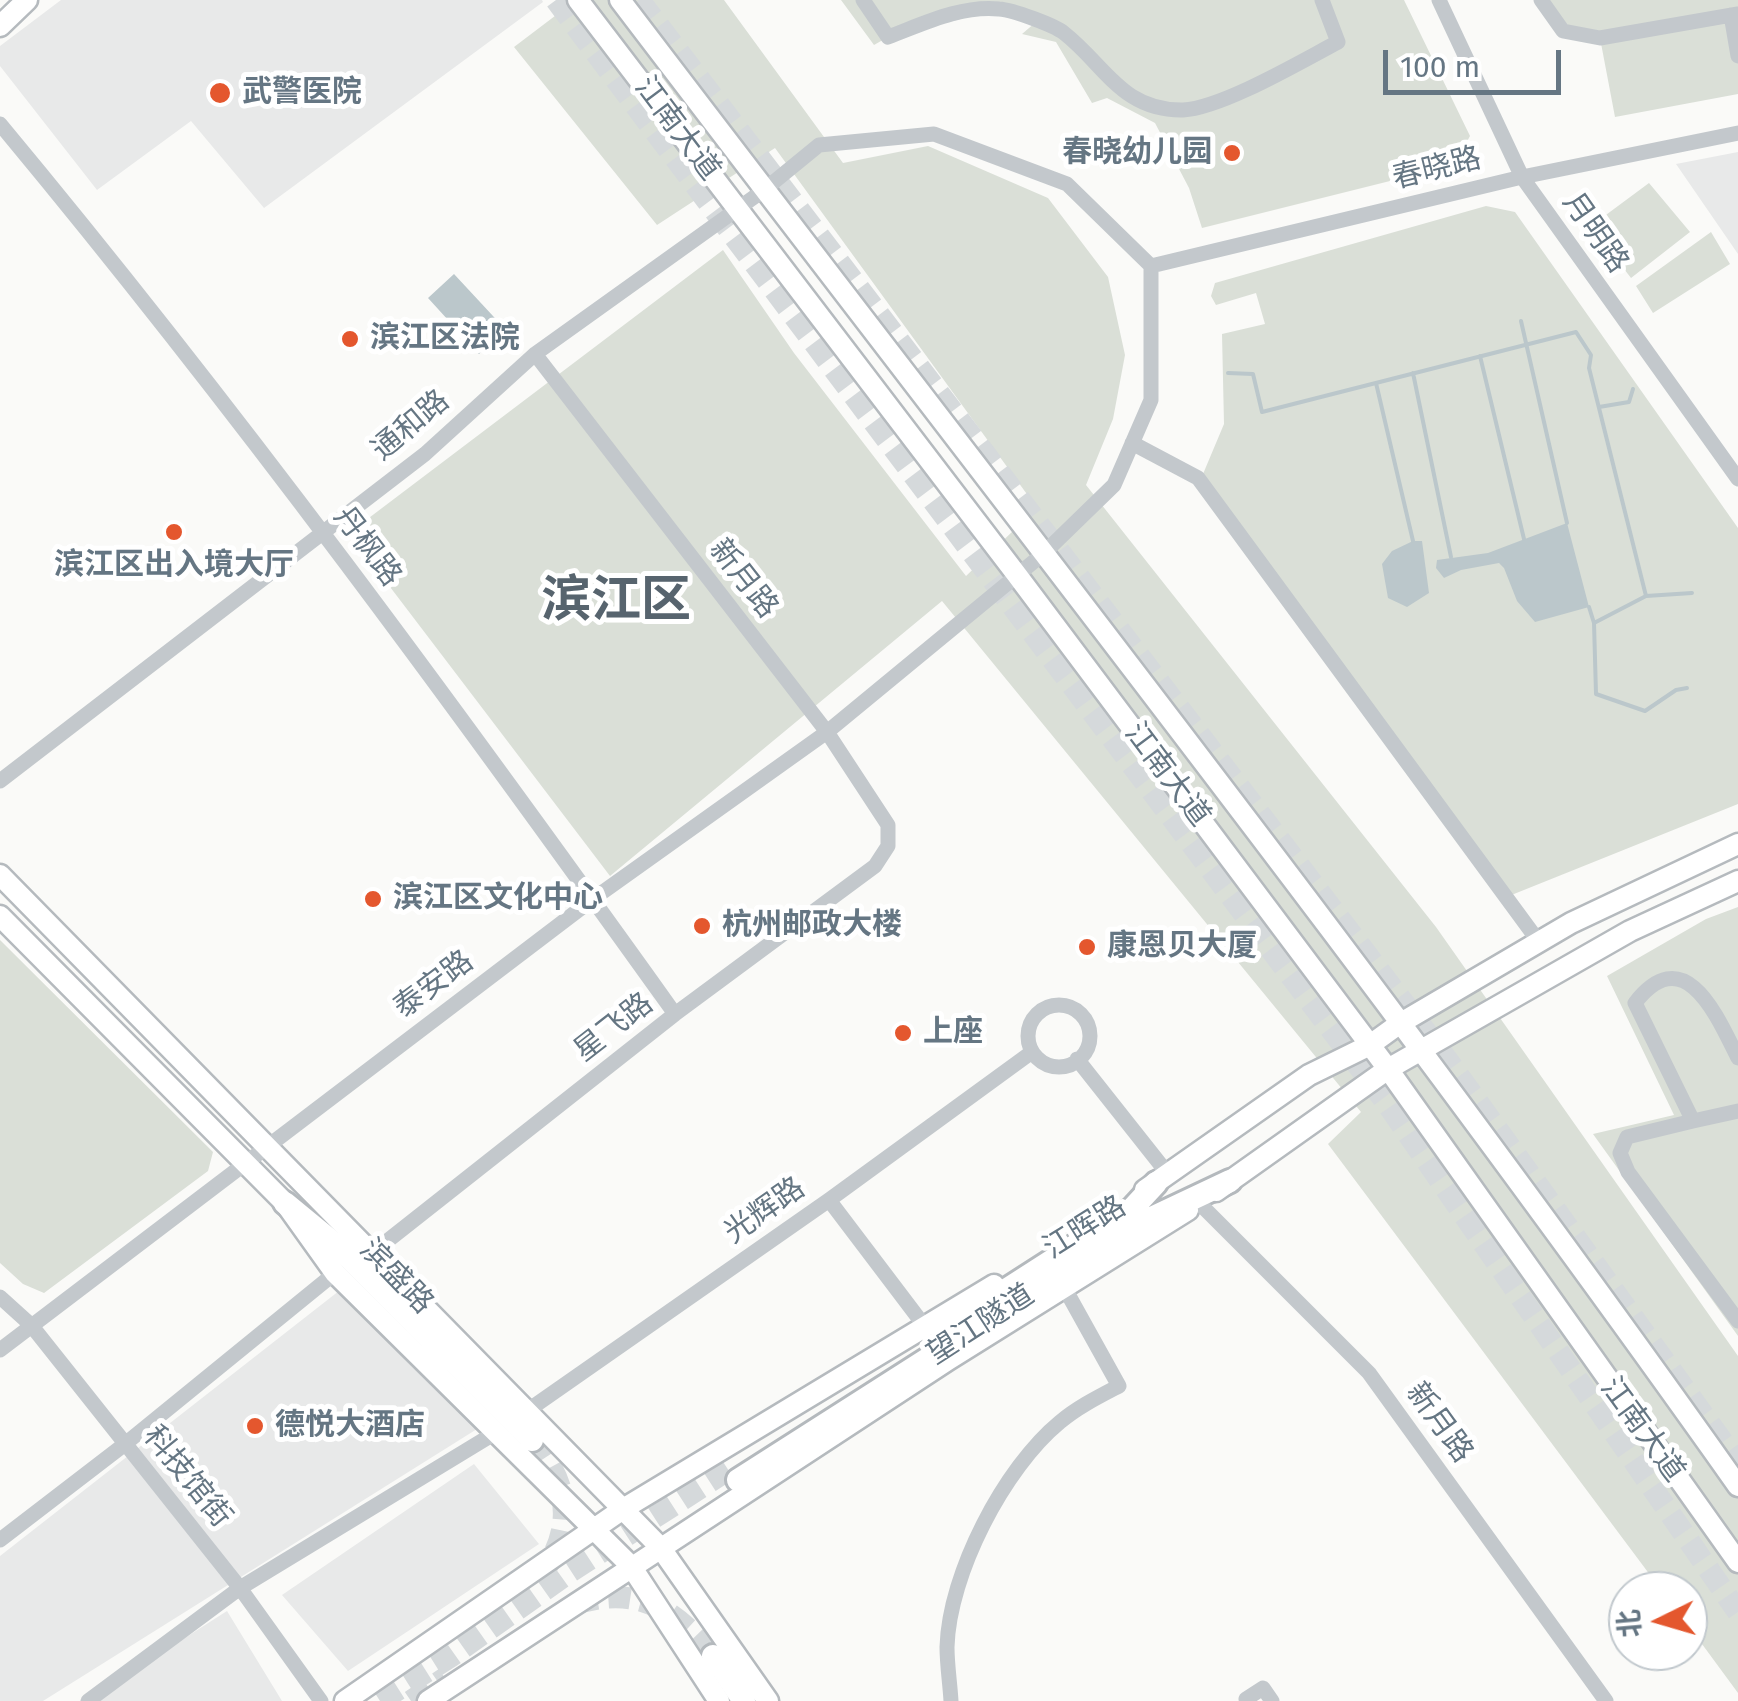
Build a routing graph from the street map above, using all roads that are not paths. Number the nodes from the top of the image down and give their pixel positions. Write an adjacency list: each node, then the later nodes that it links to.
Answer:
1 (27, 0): 9 (main road)
2 (578, 0): 15 (main road, 江南大道)
3 (620, 0): 14 (main road, 江南大道)
4 (864, 0): 5 (street)
5 (1322, 0)
6 (1439, 0): 13 (street, 月明路)
7 (1541, 0): 8 (street)
8 (1734, 15): 10 (street)
9 (0, 26)
10 (1738, 56)
11 (0, 124): 20 (street, 丹枫路)
12 (1738, 133): 13 (street, 春晓路)
13 (1522, 177): 16 (street, 春晓路); 19 (street, 月明路)
14 (764, 190): 15 (street, 通和路); 16 (street); 21 (main road, 江南大道)
15 (737, 208): 17 (street, 通和路); 22 (main road, 江南大道)
16 (1151, 266): 18 (street)
17 (535, 354): 20 (street, 通和路); 23 (street, 新月路)
18 (1132, 443): 21 (street); 31 (street)
19 (1738, 478)
20 (322, 531): 24 (street, 通和路); 29 (street, 丹枫路)
21 (1042, 554): 22 (street, 泰安路); 33 (main road, 江南大道)
22 (1018, 575): 23 (street, 泰安路); 34 (main road, 江南大道)
23 (826, 732): 26 (street, 新月路); 29 (street, 泰安路)
24 (0, 781)
25 (1738, 844): 31 (main road, 江晖路)
26 (888, 846): 32 (street, 星飞路)
27 (0, 874): 42 (main road, 滨盛路)
28 (1738, 881): 36 (main road, 江晖路)
29 (593, 899): 32 (street, 丹枫路); 42 (street, 泰安路)
30 (0, 916): 43 (main road, 滨盛路)
31 (1539, 942): 33 (main road, 江晖路)
32 (676, 1014): 49 (street, 星飞路)
33 (1399, 1024): 34 (main road, 江晖路); 36 (main road, 江南大道)
34 (1370, 1045): 39 (main road, 江南大道); 44 (main road, 江晖路)
35 (1032, 1052): 38 (street); 38 (street); 46 (street, 光辉路)
36 (1421, 1052): 39 (main road, 江晖路); 61 (main road, 江南大道)
37 (1738, 1058): 41 (street)
38 (1077, 1059): 44 (street)
39 (1388, 1069): 45 (main road, 江晖路); 66 (main road, 江南大道)
40 (1738, 1111): 41 (street)
41 (1693, 1120): 53 (street)
42 (268, 1144): 43 (street, 泰安路); 49 (main road, 滨盛路)
43 (246, 1165): 47 (main road, 滨盛路); 54 (street, 泰安路)
44 (1162, 1178): 45 (highway, 望江隧道); 55 (main road, 江晖路)
45 (1230, 1181): 48 (main road, 江晖路)
46 (829, 1200): 55 (street); 57 (street, 光辉路)
47 (285, 1203): 50 (main road, 滨盛路); 59 (highway)
48 (1199, 1203): 51 (main road, 江晖路); 80 (street, 新月路)
49 (372, 1253): 57 (main road, 滨盛路)
50 (335, 1273): 58 (main road, 滨盛路); 60 (street)
51 (1064, 1287): 65 (main road, 江晖路); 77 (street)
52 (0, 1297): 54 (street, 科技馆街)
53 (1738, 1321)
54 (31, 1325): 56 (street, 泰安路); 60 (street, 科技馆街)
55 (926, 1328): 62 (main road, 江晖路)
56 (0, 1350)
57 (527, 1412): 62 (main road, 滨盛路)
58 (495, 1434): 63 (main road, 滨盛路); 68 (street)
59 (532, 1440)
60 (125, 1444): 64 (street); 68 (street, 科技馆街)
61 (1738, 1486)
62 (623, 1509): 63 (main road, 江晖路); 65 (main road, 滨盛路)
63 (597, 1529): 67 (main road, 滨盛路); 72 (main road, 江晖路)
64 (0, 1540)
65 (660, 1547): 67 (main road, 江晖路); 76 (main road, 滨盛路)
66 (1738, 1562)
67 (632, 1566): 73 (main road, 江晖路); 74 (main road, 滨盛路)
68 (240, 1588): 70 (street); 71 (street, 科技馆街)
69 (713, 1656): 75 (highway)
70 (88, 1701)
71 (321, 1701)
72 (345, 1701)
73 (428, 1701)
74 (719, 1701)
75 (744, 1701)
76 (768, 1701)
77 (951, 1701)
78 (1247, 1701): 79 (street)
79 (1272, 1701)
80 (1606, 1701)

